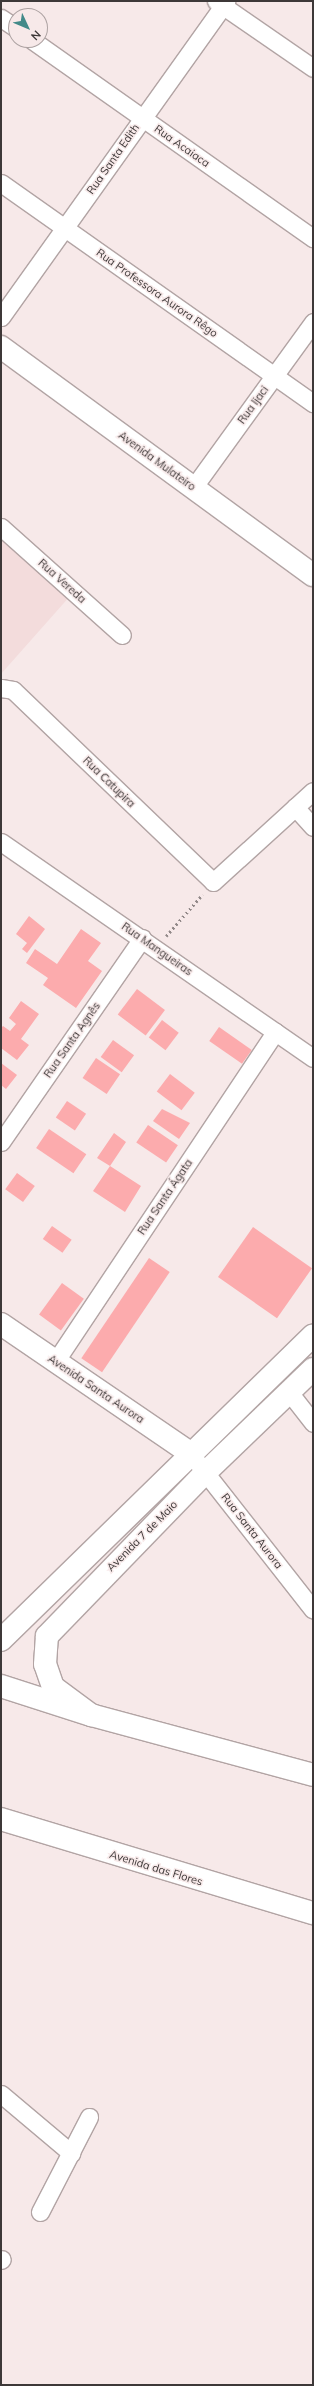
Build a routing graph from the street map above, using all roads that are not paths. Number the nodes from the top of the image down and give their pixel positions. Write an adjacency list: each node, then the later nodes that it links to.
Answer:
1 (222, 3): 3 (street); 4 (street, Rua Santa Edith)
2 (43, 48): 4 (street, Rua Acaiaca)
3 (313, 68)
4 (142, 118): 6 (street, Rua Santa Edith); 7 (street, Rua Acaiaca)
5 (1, 183): 6 (street, Rua Professora Aurora Rêgo)
6 (64, 228): 8 (street, Rua Santa Edith); 11 (street, Rua Professora Aurora Rêgo)
7 (313, 238)
8 (1, 317)
9 (313, 322): 11 (street, Rua Ijaci)
10 (1, 347): 13 (main road, Avenida Mulateiro)
11 (274, 376): 12 (street, Rua Professora Aurora Rêgo); 13 (street, Rua Ijaci)
12 (313, 403)
13 (193, 488): 15 (main road, Avenida Mulateiro)
14 (1, 527): 16 (street, Rua Vereda)
15 (313, 575)
16 (122, 635)
17 (1, 688): 19 (street, Rua Catupira)
18 (313, 791): 19 (street)
19 (295, 807): 20 (street)
20 (313, 827)
21 (1, 842): 22 (street, Rua Mangueiras)
22 (149, 944): 23 (street, Rua Mangueiras); 25 (street, Rua Santa Agnês)
23 (275, 1032): 24 (street, Rua Mangueiras); 28 (street, Rua Santa Ágata)
24 (313, 1058)
25 (1, 1142)
26 (1, 1324): 28 (main road, Avenida Santa Aurora)
27 (313, 1335): 32 (main road)
28 (55, 1362): 32 (main road, Avenida Santa Aurora)
29 (313, 1369): 30 (main road, Avenida 7 de Maio)
30 (289, 1392): 31 (street); 33 (main road, Avenida 7 de Maio)
31 (313, 1423)
32 (190, 1453): 33 (street, Rua Santa Aurora); 35 (main road)
33 (206, 1471): 34 (street, Rua Santa Aurora); 37 (main road, Avenida 7 de Maio)
34 (313, 1610)
35 (1, 1640)
36 (1, 1686): 37 (main road)
37 (91, 1715): 38 (main road)
38 (313, 1775)
39 (1, 1819): 40 (main road, Avenida das Flores)
40 (313, 1913)
41 (1, 2094): 43 (street)
42 (89, 2117): 43 (street)
43 (71, 2153): 44 (street)
44 (40, 2212)

